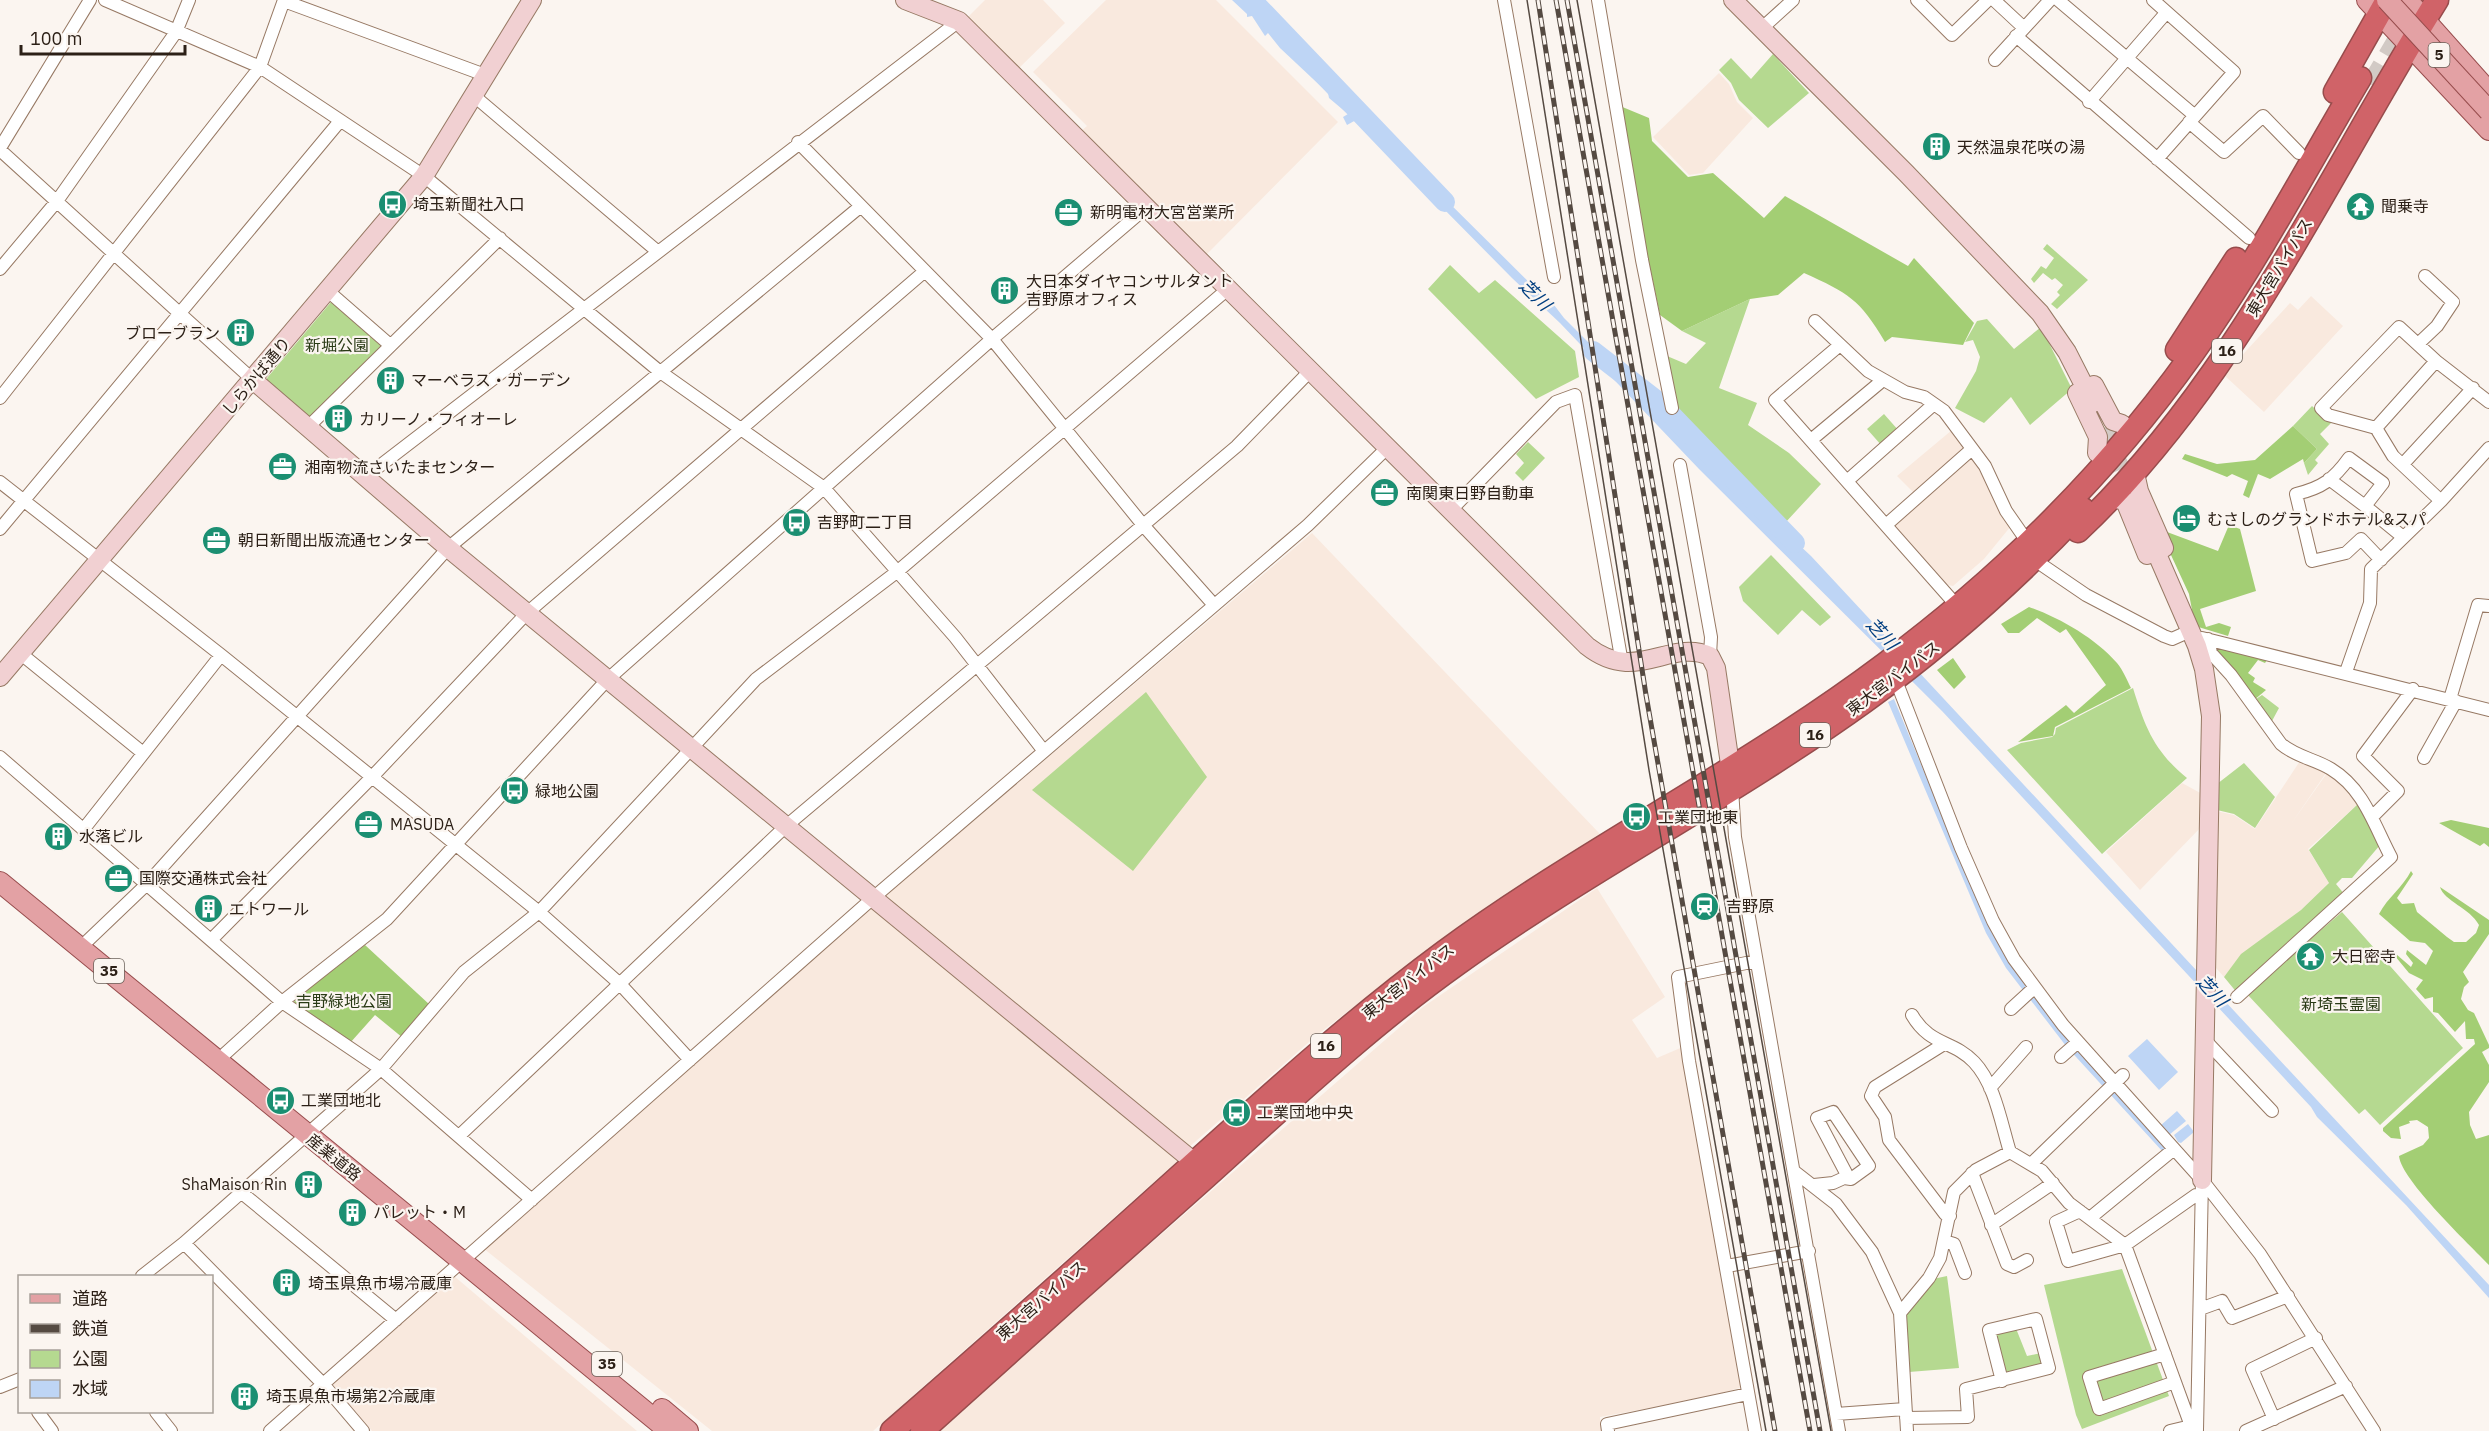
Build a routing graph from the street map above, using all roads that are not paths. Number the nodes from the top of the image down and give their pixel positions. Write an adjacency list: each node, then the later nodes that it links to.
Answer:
1 (90, 0): 40 (street)
2 (105, 0): 24 (street)
3 (189, 0): 24 (street)
4 (532, 0): 30 (street, しらかば通り)
5 (905, 0): 19 (street)
6 (1504, 0): 55 (street)
7 (1598, 0): 75 (street)
8 (1733, 0): 23 (street)
9 (1793, 0): 23 (street)
10 (1917, 0): 11 (street)
11 (1987, 0)
12 (1994, 0): 25 (street)
13 (2050, 0): 25 (street)
14 (2058, 0): 27 (street)
15 (2153, 0): 21 (street)
16 (2408, 0): 20 (main road, 5)
17 (284, 1): 29 (street); 30 (street)
18 (2378, 4): 26 (main road, 5); 35 (main road, 5, bridge); 41 (highway, 東大宮バイパス / 16)
19 (936, 5): 22 (street)
20 (2431, 9): 26 (highway, 東大宮バイパス / 16); 32 (main road, 5)
21 (2166, 13): 27 (street); 36 (street)
22 (959, 21): 39 (street); 46 (street)
23 (1761, 29): 53 (street)
24 (176, 32): 29 (street); 44 (street)
25 (2020, 32): 28 (street); 34 (street)
26 (2410, 46): 38 (main road, 5); 88 (highway, 東大宮バイパス / 16)
27 (2127, 58): 34 (street); 36 (street)
28 (1995, 60)
29 (260, 67): 37 (street); 50 (street)
30 (485, 75): 33 (street, しらかば通り)
31 (2366, 81): 110 (highway, 東大宮バイパス / 16)
32 (2489, 92)
33 (473, 96): 43 (street, しらかば通り); 49 (street)
34 (2089, 102): 42 (street)
35 (2489, 111)
36 (2192, 118): 41 (street); 42 (street)
37 (339, 121): 43 (street); 59 (street)
38 (2489, 130)
39 (798, 142): 45 (street); 49 (street)
40 (0, 149): 44 (street)
41 (2299, 153): 48 (highway, 東大宮バイパス / 16)
42 (2157, 159): 48 (street)
43 (424, 176): 47 (street); 57 (street, しらかば通り)
44 (57, 201): 50 (street); 51 (street)
45 (861, 206): 52 (street); 67 (street)
46 (1148, 206): 56 (street); 61 (street)
47 (500, 238): 58 (street); 63 (street)
48 (2249, 238): 76 (highway, 東大宮バイパス / 16)
49 (657, 251): 58 (street)
50 (114, 252): 59 (street); 71 (street)
51 (0, 268)
52 (926, 271): 61 (street); 80 (street)
53 (2003, 275): 73 (street); 76 (street); 85 (street)
54 (2425, 276): 62 (street)
55 (1554, 278)
56 (1229, 288): 66 (street); 77 (street)
57 (328, 291): 63 (street); 68 (street, しらかば通り)
58 (583, 309): 67 (street); 89 (street)
59 (180, 312): 68 (street); 95 (street)
60 (1815, 321): 64 (street)
61 (992, 339): 77 (street); 93 (street)
62 (2418, 344): 65 (street); 79 (street)
63 (390, 345): 78 (street)
64 (1840, 345): 69 (street); 81 (street)
65 (2436, 361): 70 (street); 79 (street)
66 (1311, 370): 82 (street); 99 (street)
67 (659, 371): 80 (street); 105 (street)
68 (253, 380): 78 (street); 106 (street, しらかば通り)
69 (1883, 380): 74 (street); 81 (street)
70 (2473, 388): 72 (street); 86 (street)
71 (0, 398)
72 (2489, 402)
73 (2093, 403)
74 (1934, 404): 84 (street); 91 (street)
75 (1672, 408)
76 (2122, 424): 85 (highway, 東大宮バイパス / 16)
77 (1064, 427): 99 (street); 109 (street)
78 (308, 428): 89 (street)
79 (2376, 428): 86 (street)
80 (741, 431): 93 (street); 113 (street)
81 (1811, 440): 91 (street)
82 (1387, 448): 98 (street); 111 (street)
83 (2489, 448): 96 (street)
84 (1972, 449): 100 (street); 102 (street)
85 (2097, 453): 102 (highway, 東大宮バイパス / 16)
86 (2404, 463): 96 (street)
87 (1680, 465): 117 (street)
88 (2135, 473): 94 (highway, 東大宮バイパス / 16); 114 (street)
89 (364, 478): 105 (street)
90 (2329, 478): 97 (street); 97 (street); 107 (street)
91 (1847, 481): 100 (street)
92 (0, 482): 95 (street)
93 (824, 488): 109 (street); 123 (street)
94 (2111, 498): 108 (highway, 東大宮バイパス / 16); 114 (street)
95 (23, 499): 101 (street); 106 (street)
96 (2441, 501): 103 (street)
97 (2365, 506): 103 (street)
98 (1450, 511): 118 (street); 118 (street)
99 (1143, 525): 111 (street); 119 (street)
100 (1886, 525): 110 (street)
101 (0, 529)
102 (2022, 534): 110 (highway, 東大宮バイパス / 16)
103 (2403, 537): 107 (street)
104 (2150, 538): 114 (street)
105 (448, 548): 113 (street); 127 (street)
106 (99, 560): 115 (street, しらかば通り); 116 (street)
107 (2381, 560): 121 (street)
108 (2042, 564): 110 (highway, 東大宮バイパス / 16); 114 (street)
109 (898, 571): 119 (street); 128 (street)
110 (1971, 603): 120 (highway, 東大宮バイパス / 16)
111 (1215, 604): 129 (street)
112 (2489, 606): 125 (street)
113 (527, 613): 123 (street); 133 (street)
114 (2194, 632): 121 (street); 135 (street); 152 (street)
115 (20, 653): 122 (street, しらかば通り); 130 (street)
116 (221, 655): 127 (street); 130 (street)
117 (1710, 656): 118 (street); 134 (street)
118 (1622, 663)
119 (976, 664): 129 (street); 136 (street)
120 (1889, 672): 134 (highway, 東大宮バイパス / 16); 147 (street)
121 (2346, 672): 124 (street)
122 (0, 677)
123 (607, 680): 128 (street); 138 (street)
124 (2413, 689): 125 (street); 135 (street)
125 (2453, 700): 126 (street); 132 (street)
126 (2489, 710)
127 (296, 716): 133 (street); 140 (street)
128 (691, 750): 136 (street); 142 (street)
129 (1043, 750): 141 (street)
130 (143, 753): 137 (street)
131 (0, 757): 137 (street)
132 (2424, 758)
133 (372, 777): 138 (street); 143 (street)
134 (1732, 778): 145 (street); 169 (highway, 東大宮バイパス / 16)
135 (2372, 817): 148 (street)
136 (785, 827): 141 (street); 146 (street)
137 (83, 830): 140 (street)
138 (454, 845): 142 (street); 149 (street)
139 (0, 882): 144 (main road, 産業道路 / 35)
140 (147, 884): 143 (street); 144 (street)
141 (873, 898): 157 (street); 169 (street)
142 (539, 912): 146 (street); 159 (street)
143 (211, 940): 149 (street)
144 (80, 948): 158 (main road, 産業道路 / 35)
145 (1756, 961): 170 (street); 187 (street)
146 (620, 984): 157 (street); 165 (street)
147 (2034, 988): 150 (street); 153 (street)
148 (2237, 996)
149 (282, 1002): 158 (street); 159 (street)
150 (2011, 1010)
151 (1912, 1015): 154 (street)
152 (2205, 1040): 163 (street); 175 (street)
153 (2077, 1043): 156 (street); 161 (street)
154 (1944, 1044): 162 (street); 179 (street)
155 (2026, 1047): 162 (street)
156 (2063, 1055)
157 (690, 1060): 177 (street)
158 (217, 1061): 164 (main road, 産業道路 / 35)
159 (381, 1069): 164 (street); 165 (street)
160 (2123, 1075): 161 (street)
161 (2113, 1083): 166 (street); 168 (street)
162 (1990, 1088): 167 (street)
163 (2272, 1111)
164 (306, 1134): 176 (street); 186 (main road, 産業道路 / 35)
165 (460, 1135): 177 (street)
166 (2174, 1149): 175 (street); 178 (street)
167 (2010, 1152): 168 (street); 171 (street)
168 (2031, 1164): 173 (street)
169 (1202, 1168): 217 (highway, 東大宮バイパス / 16); 218 (highway, 東大宮バイパス / 16)
170 (1795, 1172): 174 (street); 184 (street)
171 (1972, 1173): 179 (street); 180 (street)
172 (1844, 1178): 172 (street); 174 (street)
173 (2053, 1183): 178 (street); 180 (street)
174 (1814, 1185): 193 (street)
175 (2202, 1187): 183 (street); 190 (street); 192 (street)
176 (242, 1193): 182 (street); 194 (street)
177 (532, 1200): 186 (street)
178 (2085, 1214): 183 (street); 183 (street)
179 (1950, 1216): 181 (street)
180 (1991, 1225): 185 (street)
181 (1944, 1241): 188 (street); 193 (street)
182 (184, 1243): 189 (street); 200 (street)
183 (2125, 1245): 196 (street)
184 (1809, 1251): 187 (street); 207 (street)
185 (2027, 1260)
186 (461, 1261): 191 (main road, 産業道路 / 35); 194 (street)
187 (1727, 1266): 203 (street)
188 (1965, 1273)
189 (143, 1275)
190 (2288, 1296): 192 (street); 195 (street)
191 (519, 1308): 209 (main road, 産業道路 / 35); 216 (main road, 35)
192 (2200, 1309): 210 (street)
193 (1900, 1312): 206 (street)
194 (396, 1320): 200 (street)
195 (2316, 1338): 201 (street); 208 (street)
196 (2165, 1354): 199 (street); 199 (street)
197 (18, 1381): 202 (street)
198 (2002, 1381): 198 (street); 206 (street)
199 (2175, 1382): 210 (street)
200 (323, 1384): 213 (street); 214 (street)
201 (2346, 1386): 208 (street); 225 (street)
202 (0, 1387)
203 (1748, 1394): 219 (street); 220 (street)
204 (39, 1413): 211 (street)
205 (157, 1413): 212 (street)
206 (1905, 1413): 207 (street); 222 (street)
207 (1836, 1414): 221 (street)
208 (2274, 1419): 224 (street)
209 (650, 1424): 215 (main road, 産業道路 / 35)
210 (2195, 1427): 223 (street)
211 (52, 1431)
212 (171, 1431)
213 (270, 1431)
214 (363, 1431)
215 (669, 1431)
216 (688, 1431)
217 (892, 1431)
218 (922, 1431)
219 (1608, 1431)
220 (1755, 1431)
221 (1839, 1431)
222 (1907, 1431)
223 (2170, 1431)
224 (2246, 1431)
225 (2374, 1431)

